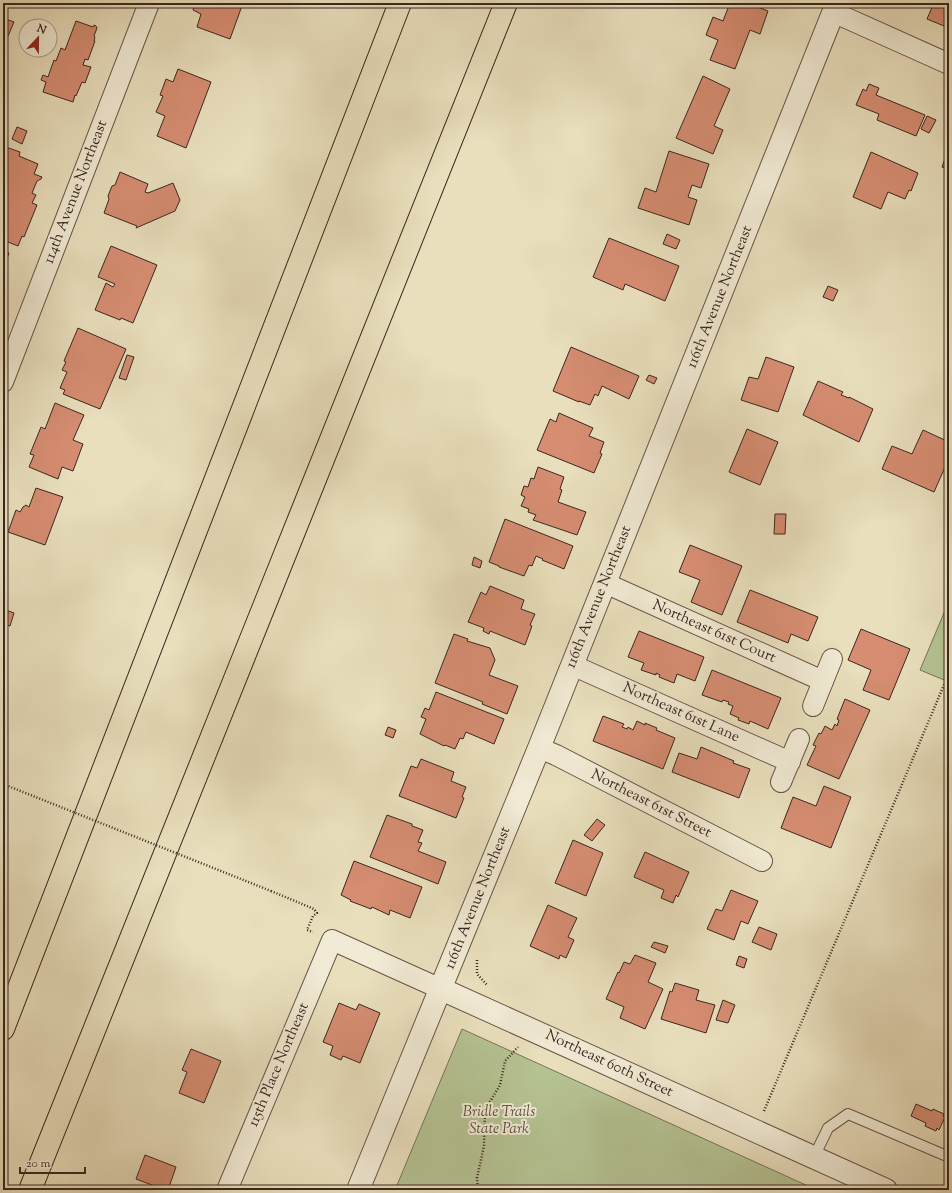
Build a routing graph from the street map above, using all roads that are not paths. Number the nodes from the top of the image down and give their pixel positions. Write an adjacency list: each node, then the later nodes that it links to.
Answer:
1 (149, 3): 6 (street, 114th Avenue Northeast)
2 (400, 3): 19 (highway)
3 (506, 3): 22 (highway)
4 (835, 8): 5 (street); 7 (street, 116th Avenue Northeast)
5 (949, 64)
6 (3, 382)
7 (605, 583): 9 (street, 116th Avenue Northeast); 10 (street, Northeast 61st Court)
8 (832, 659): 10 (street)
9 (572, 665): 13 (street, 116th Avenue Northeast); 14 (street, Northeast 61st Lane)
10 (822, 681): 11 (street)
11 (812, 706)
12 (799, 739): 14 (street)
13 (539, 748): 16 (street, Northeast 61st Street); 18 (street, 116th Avenue Northeast)
14 (790, 762): 15 (street)
15 (781, 782)
16 (762, 861)
17 (332, 940): 18 (street, Northeast 60th Street); 23 (street, 115th Place Northeast)
18 (441, 989): 21 (street, Northeast 60th Street); 24 (street, 116th Avenue Northeast)
19 (3, 1029)
20 (949, 1157): 21 (lane)
21 (814, 1158): 25 (street, Northeast 60th Street)
22 (30, 1190)
23 (227, 1190)
24 (358, 1190)
25 (886, 1190)

